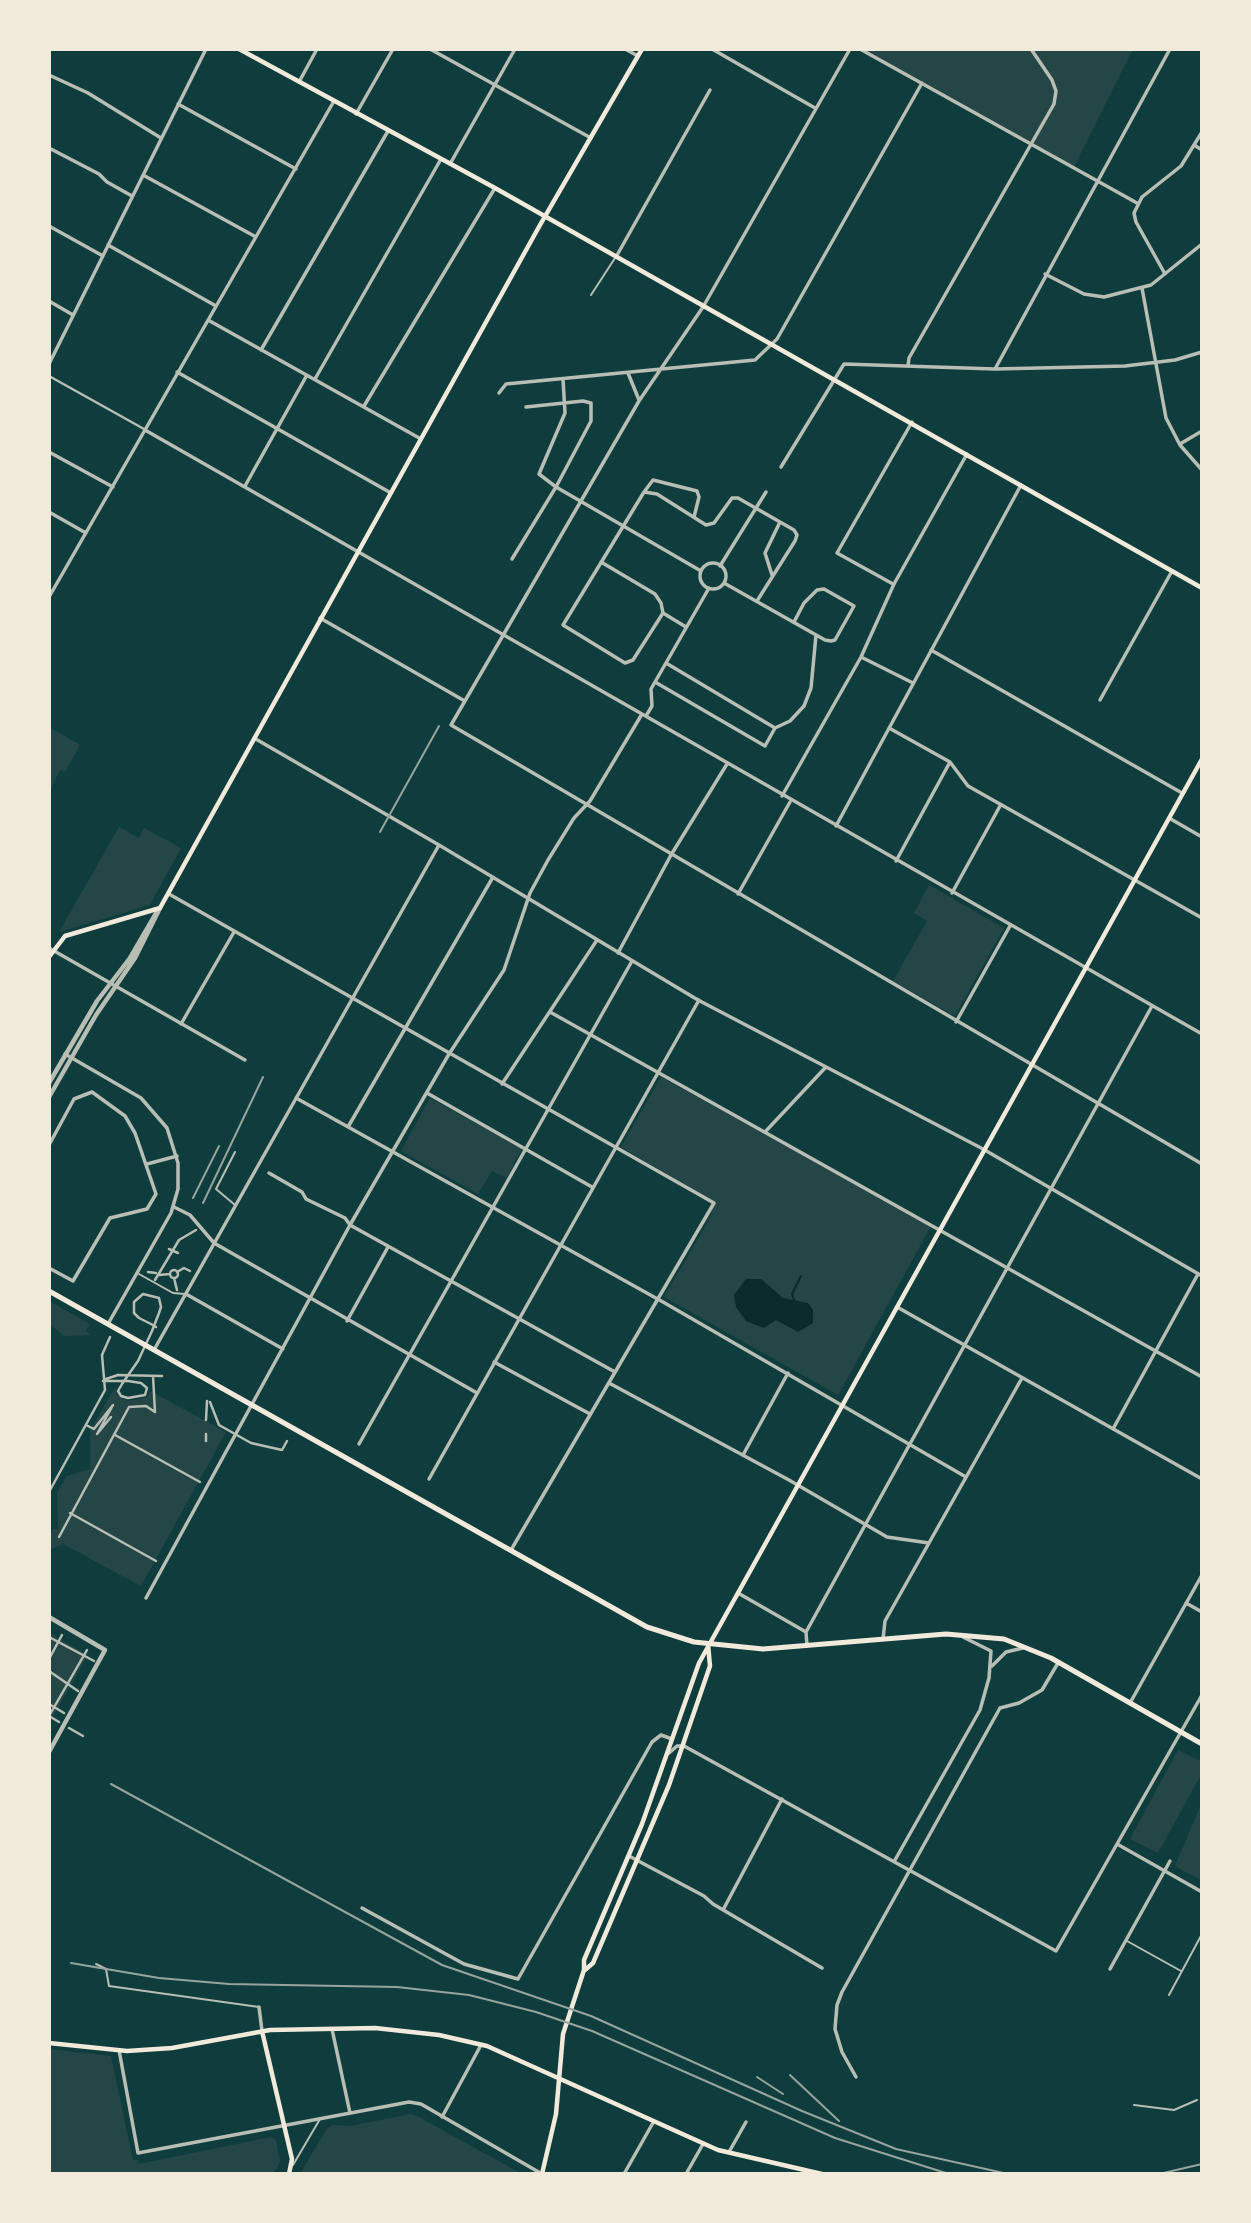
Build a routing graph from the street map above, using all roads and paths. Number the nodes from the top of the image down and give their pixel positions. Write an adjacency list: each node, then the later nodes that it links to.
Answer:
1 (206, 49): 21 (street)
2 (241, 49): 16 (main road)
3 (317, 49): 16 (street)
4 (393, 49): 23 (street)
5 (430, 49): 18 (street)
6 (516, 49): 18 (street)
7 (625, 49): 14 (street)
8 (642, 49): 14 (main road)
9 (712, 49): 22 (street)
10 (850, 49): 22 (street)
11 (860, 49): 17 (street)
12 (1031, 49): 28 (street)
13 (1170, 49): 36 (street)
14 (638, 56): 27 (main road)
15 (49, 75): 26 (street)
16 (299, 82): 20 (main road)
17 (922, 83): 28 (street); 56 (street)
18 (495, 85): 27 (street); 33 (street)
19 (710, 90): 46 (street)
20 (334, 102): 23 (main road); 34 (street)
21 (178, 104): 26 (street); 34 (street)
22 (815, 108): 53 (street)
23 (356, 114): 24 (main road)
24 (388, 131): 32 (main road); 57 (street)
25 (1202, 132): 29 (street)
26 (161, 138): 35 (street)
27 (591, 138): 40 (main road)
28 (1030, 144): 36 (street); 61 (street)
29 (1194, 145): 31 (street); 39 (street)
30 (49, 148): 38 (street)
31 (1202, 150)
32 (440, 159): 33 (main road); 69 (street)
33 (450, 164): 37 (main road)
34 (296, 169): 42 (street)
35 (143, 175): 38 (street); 42 (street)
36 (1096, 181): 39 (street); 47 (street)
37 (495, 188): 40 (main road); 74 (street)
38 (132, 196): 44 (street)
39 (1137, 203): 48 (street)
40 (545, 217): 46 (main road); 80 (main road)
41 (49, 226): 45 (street)
42 (256, 237): 52 (street)
43 (1202, 244): 48 (street)
44 (108, 245): 45 (street); 52 (street)
45 (103, 256): 54 (street)
46 (616, 257): 50 (lane); 53 (main road)
47 (1045, 274): 49 (street); 63 (street)
48 (1165, 274): 49 (street)
49 (1142, 288): 60 (street)
50 (591, 295)
51 (49, 301): 54 (street)
52 (216, 306): 55 (street)
53 (704, 307): 56 (main road); 62 (street)
54 (73, 315): 59 (street)
55 (208, 320): 57 (street); 64 (street)
56 (773, 345): 62 (street); 70 (main road)
57 (261, 349): 66 (street)
58 (1202, 352): 60 (street)
59 (49, 364)
60 (1155, 364): 63 (street); 81 (street)
61 (908, 366): 63 (street); 70 (street)
62 (663, 368): 65 (street); 72 (street)
63 (995, 369)
64 (177, 372): 77 (street); 78 (street)
65 (628, 373): 68 (street); 72 (street)
66 (307, 375): 69 (street); 78 (street)
67 (49, 376): 77 (street)
68 (563, 378): 71 (street); 73 (street)
69 (315, 379): 74 (street)
70 (835, 380): 76 (main road); 85 (street)
71 (499, 393)
72 (639, 401): 94 (street)
73 (565, 402): 75 (street); 90 (street); 90 (street)
74 (364, 406): 80 (street)
75 (526, 407)
76 (912, 422): 84 (main road); 109 (street)
77 (145, 429): 88 (street); 89 (street)
78 (276, 429): 88 (street); 93 (street)
79 (1202, 431): 81 (street)
80 (421, 439): 93 (main road)
81 (1180, 445): 86 (street)
82 (1202, 446): 86 (street)
83 (49, 452): 89 (street)
84 (967, 454): 87 (main road); 109 (street)
85 (781, 467)
86 (1202, 468)
87 (1021, 485): 106 (main road); 120 (street)
88 (245, 486): 101 (street)
89 (113, 487): 100 (street)
90 (556, 487): 94 (street); 102 (street)
91 (644, 492): 97 (street); 97 (street); 99 (street)
92 (765, 492): 95 (street)
93 (391, 493): 101 (main road)
94 (581, 502): 99 (street); 118 (street)
95 (755, 509): 97 (street); 98 (street); 104 (street)
96 (49, 512): 100 (street)
97 (694, 517)
98 (780, 523): 107 (street); 107 (street)
99 (619, 524): 103 (street); 105 (street)
100 (86, 533): 112 (street)
101 (358, 550): 115 (main road); 118 (street)
102 (512, 559)
103 (601, 562): 114 (street); 114 (street)
104 (720, 566): 105 (street); 108 (street)
105 (701, 570): 110 (street)
106 (1172, 571): 111 (main road); 126 (street)
107 (773, 575): 113 (street)
108 (724, 583): 110 (street); 113 (street)
109 (894, 584): 121 (street)
110 (709, 588): 117 (street)
111 (1202, 588)
112 (49, 597)
113 (757, 601): 116 (street)
114 (663, 613): 117 (street)
115 (320, 618): 125 (street); 130 (main road)
116 (794, 622): 119 (street); 119 (street)
117 (686, 627): 122 (street)
118 (503, 633): 125 (street); 127 (street)
119 (816, 635): 128 (street)
120 (931, 650): 124 (street); 134 (street)
121 (862, 657): 124 (street); 135 (street)
122 (666, 663): 123 (street); 128 (street)
123 (655, 682): 127 (street); 128 (street)
124 (913, 683): 129 (street)
125 (463, 700): 137 (street)
126 (1100, 700)
127 (644, 715): 133 (street); 137 (street)
128 (775, 728)
129 (889, 728): 132 (street); 140 (street)
130 (254, 738): 142 (street); 148 (main road)
131 (1202, 759): 134 (main road)
132 (950, 762): 138 (street); 144 (street)
133 (727, 764): 135 (street); 143 (street)
134 (1182, 793): 139 (main road)
135 (782, 796): 136 (street)
136 (791, 801): 140 (street); 149 (street)
137 (585, 805): 143 (street); 150 (street)
138 (1000, 805): 146 (street); 147 (street)
139 (1169, 818): 141 (street); 146 (main road)
140 (836, 826): 144 (street)
141 (1202, 837)
142 (439, 845): 145 (street); 162 (street)
143 (671, 855): 149 (street); 157 (street)
144 (896, 860): 147 (street)
145 (493, 877): 150 (street); 168 (street)
146 (1134, 879): 152 (street); 160 (main road)
147 (952, 893): 153 (street)
148 (169, 894): 151 (main road); 154 (street)
149 (738, 894): 166 (street)
150 (528, 899): 155 (street); 171 (street)
151 (160, 908): 156 (main road); 161 (street)
152 (1202, 918)
153 (1010, 926): 160 (street); 166 (street)
154 (234, 931): 162 (street); 167 (street)
155 (597, 940): 157 (street); 165 (street)
156 (51, 949): 158 (main road); 161 (street)
157 (618, 953): 159 (street)
158 (49, 957)
159 (632, 961): 163 (street); 170 (street)
160 (1084, 968): 164 (street); 174 (main road)
161 (112, 985): 167 (street); 172 (street)
162 (351, 998): 168 (street); 181 (street)
163 (699, 1000): 175 (street); 176 (street)
164 (1152, 1006): 169 (street); 182 (street)
165 (550, 1012): 170 (street); 178 (street)
166 (956, 1022): 174 (street)
167 (181, 1024): 173 (street)
168 (404, 1028): 171 (street); 184 (street)
169 (1202, 1034)
170 (591, 1035): 176 (street); 183 (street)
171 (449, 1054): 178 (street); 179 (street)
172 (68, 1056): 177 (street); 180 (street); 192 (street)
173 (245, 1060)
174 (1030, 1065): 182 (street); 189 (main road)
175 (825, 1068): 185 (street); 189 (street)
176 (659, 1073): 185 (street); 187 (street)
177 (49, 1083)
178 (502, 1084): 183 (street)
179 (427, 1093): 188 (street); 191 (street)
180 (49, 1097)
181 (296, 1098): 184 (street); 199 (street)
182 (1097, 1105): 194 (street); 197 (street)
183 (548, 1110): 187 (street); 188 (street)
184 (348, 1127): 191 (street)
185 (765, 1132): 202 (street)
186 (49, 1145): 193 (street)
187 (615, 1148): 196 (street); 224 (street)
188 (526, 1149): 196 (street); 200 (street)
189 (983, 1149): 197 (street); 202 (main road)
190 (235, 1152): 199 (lane)
191 (393, 1152): 200 (street); 201 (street)
192 (177, 1156): 193 (street); 198 (street)
193 (147, 1164): 210 (street)
194 (1202, 1164)
195 (269, 1173): 201 (street)
196 (593, 1187): 205 (street)
197 (1051, 1188): 211 (street); 216 (street)
198 (174, 1206): 204 (street); 215 (street)
199 (236, 1206): 204 (street)
200 (492, 1209): 205 (street); 219 (street)
201 (350, 1225): 206 (street); 223 (street)
202 (939, 1228): 211 (street); 225 (main road)
203 (196, 1230): 208 (street)
204 (214, 1243): 222 (street); 223 (street)
205 (560, 1245): 224 (street); 226 (street)
206 (388, 1247): 219 (street); 227 (street)
207 (169, 1249): 208 (street)
208 (176, 1252): 209 (street)
209 (169, 1261): 214 (street); 218 (street)
210 (49, 1268)
211 (1007, 1268): 231 (street); 234 (street)
212 (190, 1271): 214 (street)
213 (148, 1272): 214 (street)
214 (173, 1272): 217 (street); 217 (street)
215 (137, 1273): 222 (lane); 228 (street)
216 (1200, 1275): 234 (street)
217 (174, 1278): 220 (street)
218 (155, 1280)
219 (451, 1282): 226 (street); 235 (street)
220 (177, 1290)
221 (49, 1291): 228 (main road)
222 (186, 1294): 232 (street); 233 (street)
223 (311, 1299): 227 (street); 232 (street)
224 (657, 1299): 237 (street); 238 (street)
225 (896, 1306): 231 (street); 246 (main road)
226 (518, 1319): 236 (street); 237 (street)
227 (347, 1321): 235 (street)
228 (108, 1324): 233 (main road)
229 (156, 1327): 243 (street)
230 (110, 1337): 243 (street)
231 (964, 1345): 242 (street); 258 (street)
232 (283, 1349): 247 (street)
233 (154, 1350): 247 (main road)
234 (1155, 1351): 241 (street); 252 (street)
235 (409, 1356): 245 (street); 257 (street)
236 (494, 1362): 245 (street); 248 (street)
237 (615, 1372): 244 (street)
238 (788, 1373): 246 (street); 259 (street)
239 (153, 1376): 240 (street); 243 (street); 253 (street)
240 (162, 1376)
241 (1202, 1377)
242 (1022, 1378): 252 (street); 260 (street)
243 (103, 1381): 251 (street)
244 (609, 1382): 248 (street); 259 (street)
245 (477, 1394): 261 (street)
246 (841, 1404): 258 (street); 264 (main road)
247 (252, 1406): 270 (main road); 274 (street)
248 (590, 1414): 270 (street)
249 (111, 1417): 251 (street)
250 (206, 1420): 256 (street)
251 (86, 1425): 265 (street)
252 (1113, 1429): 262 (street)
253 (114, 1434): 263 (street); 266 (street)
254 (206, 1434): 255 (street)
255 (206, 1441)
256 (287, 1441)
257 (359, 1444)
258 (910, 1445): 260 (street); 267 (street)
259 (743, 1455): 264 (street)
260 (966, 1476): 269 (street)
261 (429, 1479)
262 (1202, 1479)
263 (200, 1482)
264 (796, 1485): 267 (street); 273 (main road)
265 (49, 1492)
266 (70, 1513): 268 (street); 271 (street)
267 (865, 1525): 269 (street); 278 (street)
268 (59, 1536)
269 (929, 1543): 282 (street)
270 (510, 1552): 284 (main road)
271 (156, 1561)
272 (1202, 1575): 275 (street)
273 (737, 1592): 278 (street); 284 (main road)
274 (146, 1598)
275 (1186, 1603): 276 (street); 297 (street)
276 (1202, 1612)
277 (49, 1617): 290 (street)
278 (806, 1632): 285 (street)
279 (62, 1635): 283 (street)
280 (958, 1635): 282 (main road); 286 (main road); 292 (street)
281 (49, 1637): 283 (street)
282 (883, 1639): 285 (main road)
283 (58, 1643): 288 (street); 289 (street)
284 (708, 1644): 285 (main road); 306 (main road); 308 (main road)
285 (807, 1646)
286 (1028, 1647): 291 (main road); 292 (street)
287 (87, 1650): 288 (street)
288 (83, 1657): 290 (street); 294 (street)
289 (49, 1659)
290 (97, 1661): 309 (street)
291 (1058, 1662): 297 (main road); 317 (street)
292 (991, 1668): 315 (street)
293 (49, 1671): 294 (street)
294 (69, 1682): 295 (street); 299 (street)
295 (78, 1691)
296 (1202, 1695): 304 (street)
297 (1130, 1703): 304 (main road)
298 (49, 1704): 299 (street)
299 (55, 1707): 300 (street); 301 (street)
300 (64, 1713)
301 (49, 1716): 302 (street)
302 (59, 1722)
303 (69, 1728): 305 (street)
304 (1181, 1732): 307 (main road); 312 (street)
305 (83, 1735)
306 (671, 1739): 310 (main road); 320 (street)
307 (1202, 1744)
308 (684, 1746): 310 (street); 311 (street); 314 (main road)
309 (49, 1752)
310 (664, 1760): 313 (main road)
311 (782, 1799): 315 (street); 321 (street)
312 (1117, 1844): 317 (street); 318 (street)
313 (629, 1856): 314 (street); 327 (main road)
314 (638, 1860): 321 (street); 327 (main road)
315 (895, 1860): 317 (street)
316 (1170, 1861): 318 (street)
317 (909, 1869): 336 (street)
318 (1165, 1872): 319 (street); 323 (street)
319 (1202, 1892)
320 (362, 1908)
321 (723, 1910): 325 (street)
322 (1202, 1934): 328 (lane)
323 (1126, 1941): 326 (street); 328 (lane)
324 (96, 1964): 330 (lane)
325 (822, 1968)
326 (1110, 1969)
327 (584, 1970): 337 (main road)
328 (1182, 1971): 329 (lane)
329 (1169, 1995)
330 (259, 2007): 332 (street)
331 (332, 2028): 332 (main road); 334 (main road); 340 (street)
332 (262, 2031): 335 (main road); 345 (main road)
333 (49, 2043): 335 (main road)
334 (482, 2044): 337 (main road); 341 (street)
335 (119, 2050): 345 (street)
336 (856, 2077)
337 (558, 2078): 343 (main road); 350 (main road)
338 (1196, 2101): 339 (lane)
339 (1135, 2105)
340 (350, 2113): 341 (street); 342 (street)
341 (442, 2117): 350 (street)
342 (321, 2118): 345 (street); 348 (lane)
343 (654, 2122): 346 (main road); 351 (street)
344 (746, 2122): 347 (street)
345 (284, 2124): 348 (main road)
346 (703, 2144): 347 (main road); 352 (street)
347 (728, 2154): 353 (main road)
348 (292, 2167): 349 (main road)
349 (289, 2174)
350 (542, 2174)
351 (624, 2174)
352 (686, 2174)
353 (822, 2174)

